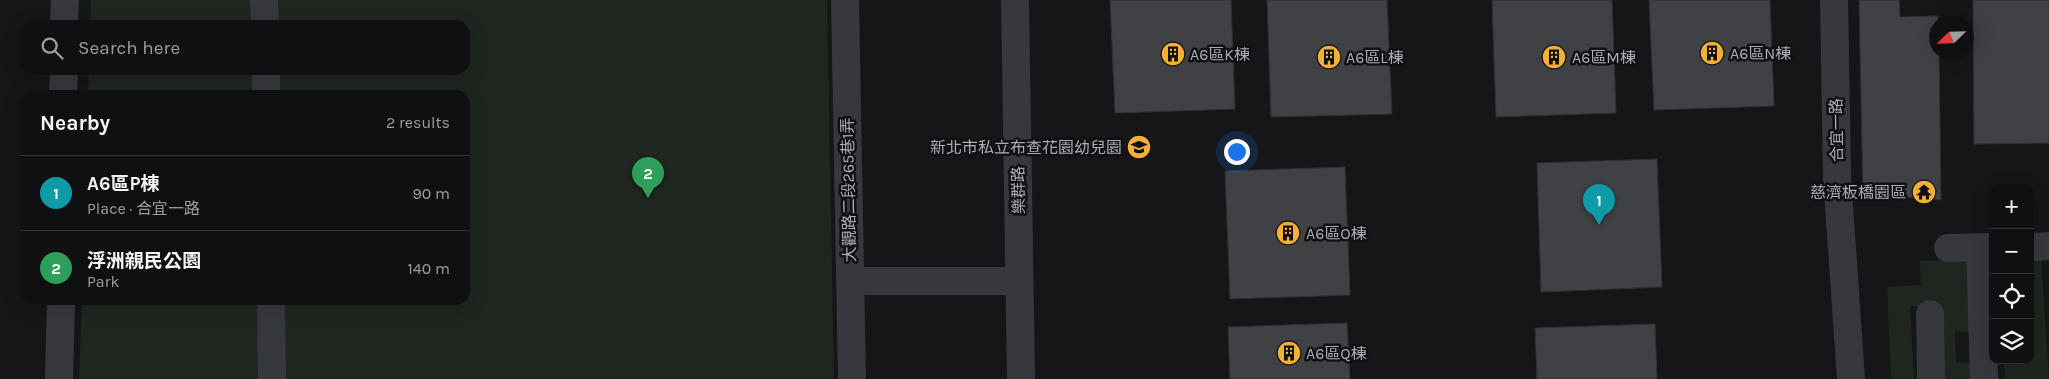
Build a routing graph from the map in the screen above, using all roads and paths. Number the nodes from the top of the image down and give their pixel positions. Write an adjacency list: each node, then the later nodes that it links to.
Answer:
1 (65, 0): 6 (street)
2 (264, 0): 7 (street)
3 (845, 0): 16 (street, 大觀路二段265巷1弄)
4 (1015, 0): 17 (street, 樂群路)
5 (1834, 0): 25 (street, 合宜一路)
6 (64, 20)
7 (264, 20)
8 (64, 75): 10 (street)
9 (266, 75): 11 (street)
10 (63, 90)
11 (266, 90)
12 (2049, 246): 13 (street)
13 (2034, 247)
14 (1948, 248): 15 (street)
15 (1986, 248): 27 (street)
16 (850, 281): 17 (street); 23 (street, 大觀路二段265巷1弄)
17 (1019, 281): 24 (street, 樂群路)
18 (61, 305): 21 (street)
19 (271, 305): 22 (street)
20 (1930, 314): 26 (street)
21 (60, 379)
22 (272, 379)
23 (852, 379)
24 (1020, 379)
25 (1851, 379)
26 (1932, 379)
27 (1984, 379)

